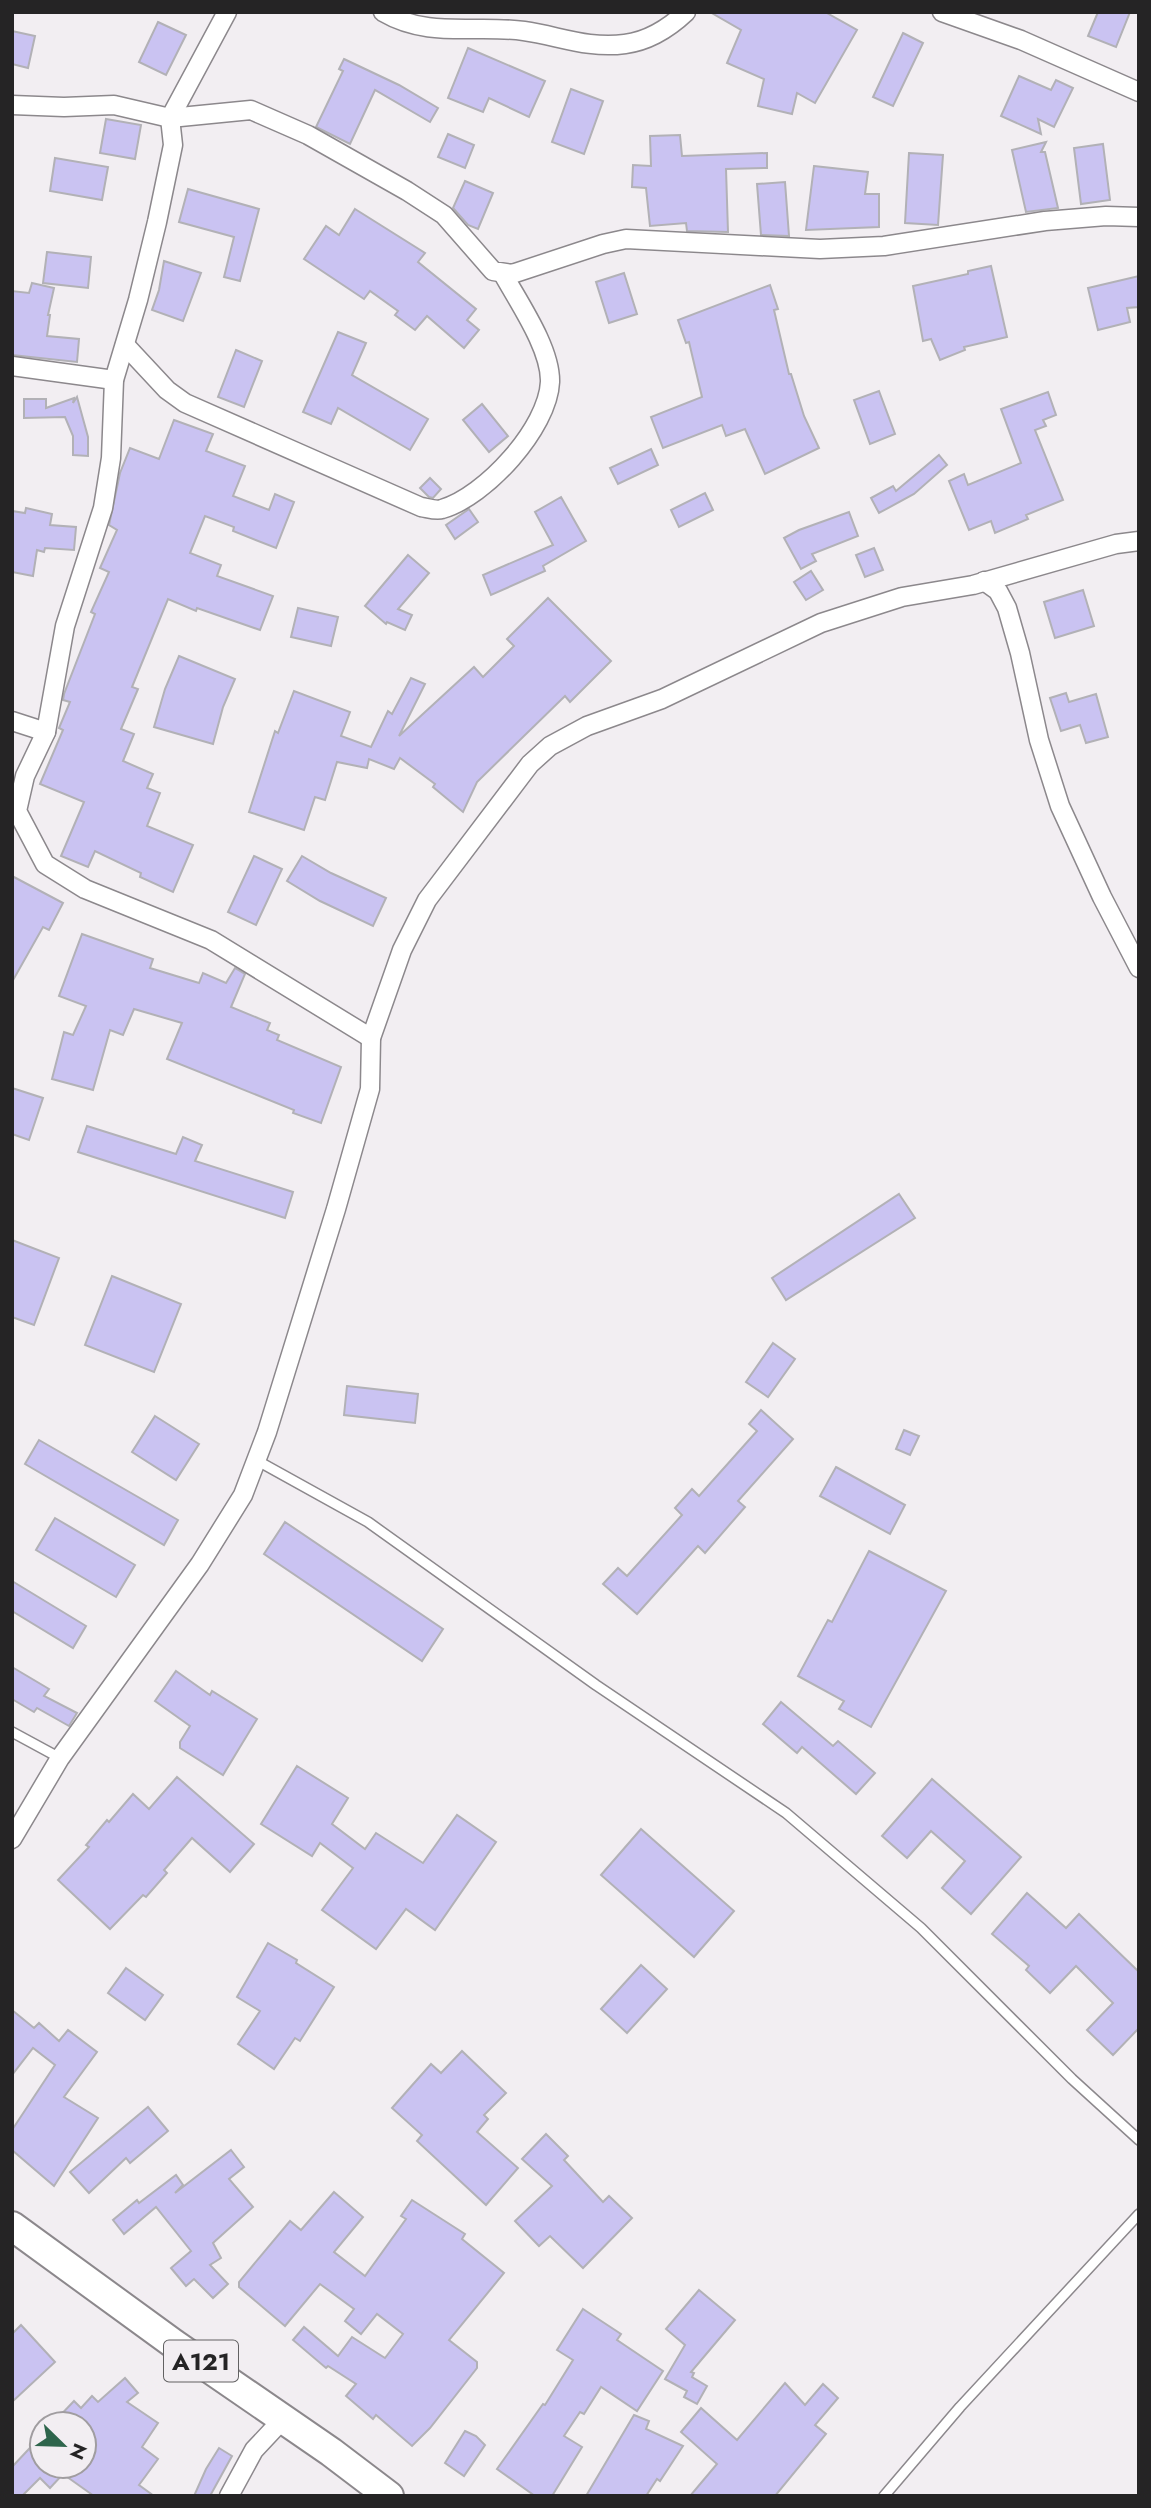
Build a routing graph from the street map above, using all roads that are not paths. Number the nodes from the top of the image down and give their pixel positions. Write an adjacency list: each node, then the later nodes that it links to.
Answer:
1 (227, 12): 9 (street)
2 (383, 12): 6 (street)
3 (527, 12): 6 (street)
4 (686, 12): 6 (street)
5 (942, 12): 7 (street)
6 (524, 31)
7 (1139, 92)
8 (12, 105): 9 (street)
9 (170, 118): 11 (street); 12 (street)
10 (1139, 217): 11 (street)
11 (503, 274): 12 (street)
12 (125, 345): 14 (street)
13 (12, 366): 14 (street)
14 (114, 380): 18 (street)
15 (1139, 541): 16 (street)
16 (984, 581): 19 (street); 20 (street)
17 (12, 721): 18 (street)
18 (46, 732): 20 (street)
19 (1139, 968)
20 (371, 1038): 21 (street)
21 (256, 1460): 23 (street); 25 (lane)
22 (12, 1732): 23 (lane)
23 (60, 1758): 24 (street)
24 (12, 1839)
25 (1139, 2140)
26 (1139, 2214): 31 (lane)
27 (12, 2226): 28 (main road, A121)
28 (284, 2418): 29 (street); 30 (main road, A121)
29 (229, 2496)
30 (389, 2496)
31 (884, 2496)

